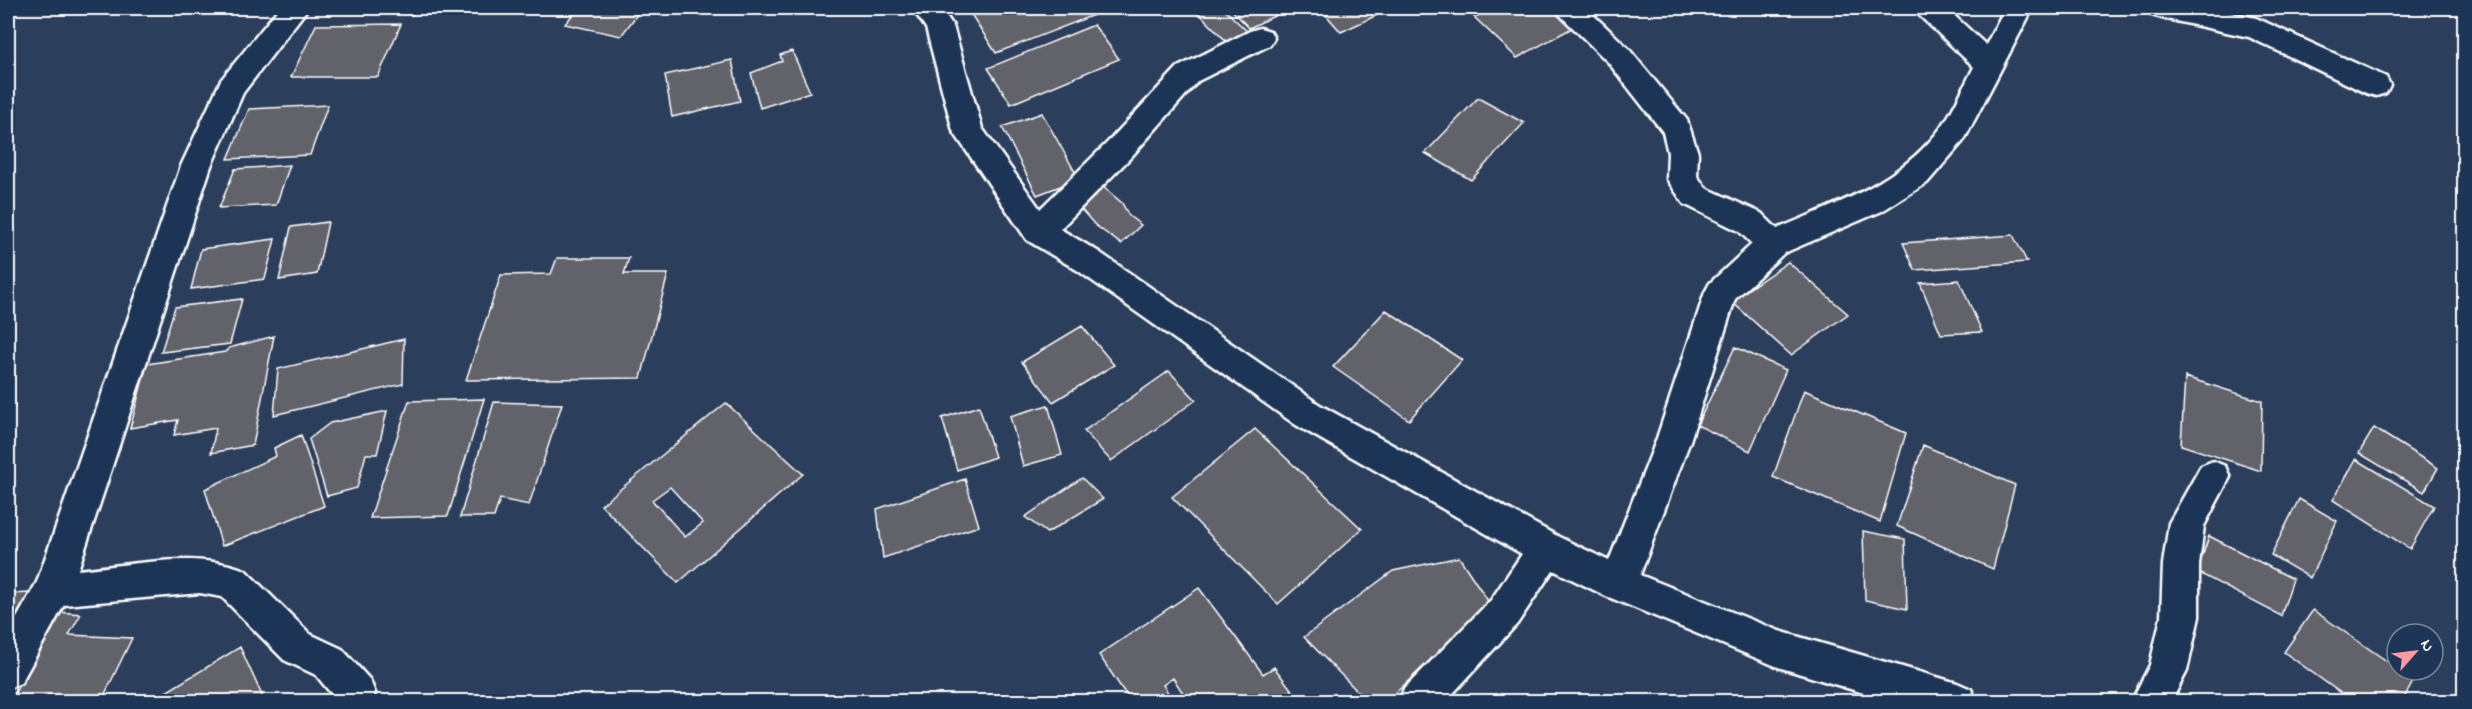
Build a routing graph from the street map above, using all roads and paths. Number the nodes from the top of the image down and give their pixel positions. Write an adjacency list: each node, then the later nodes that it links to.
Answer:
1 (294, 8): 15 (street)
2 (926, 8): 10 (street)
3 (1570, 8): 11 (street)
4 (1929, 8): 8 (street)
5 (2019, 8): 8 (street)
6 (2163, 8): 9 (street)
7 (1260, 39): 10 (street)
8 (1989, 65): 11 (street)
9 (2376, 85)
10 (1038, 231): 13 (street)
11 (1773, 244): 14 (street)
12 (2213, 477): 20 (street)
13 (1546, 549): 14 (street); 18 (street)
14 (1619, 584): 19 (street)
15 (53, 589): 16 (street); 17 (street)
16 (8, 670)
17 (357, 693)
18 (1418, 702)
19 (1957, 702)
20 (2150, 702)

